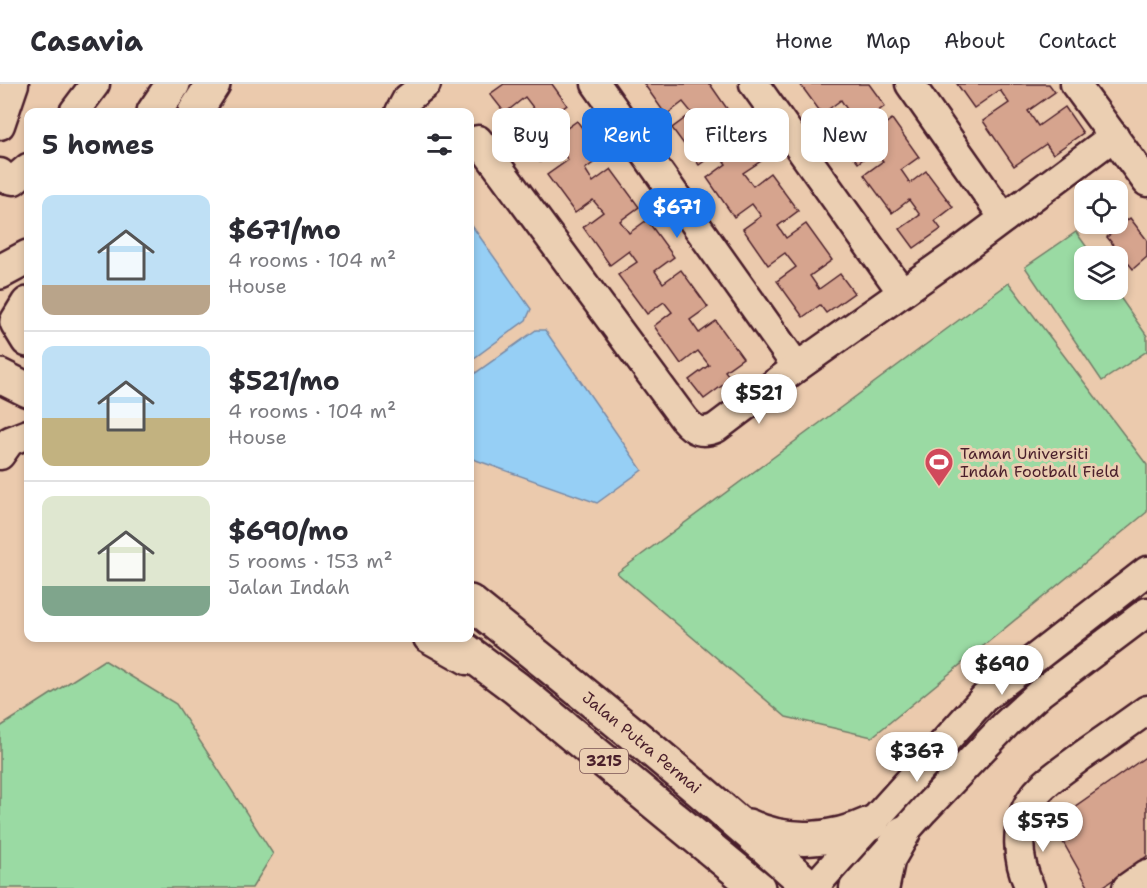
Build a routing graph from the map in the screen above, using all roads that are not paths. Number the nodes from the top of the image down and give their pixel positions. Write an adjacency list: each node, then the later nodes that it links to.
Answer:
1 (14, 84): 14 (street)
2 (95, 84): 10 (street)
3 (174, 84): 11 (main road)
4 (213, 84): 12 (main road)
5 (426, 84): 13 (street)
6 (596, 84): 24 (street)
7 (754, 84): 23 (street)
8 (910, 84): 20 (street)
9 (1075, 84): 15 (street)
10 (77, 108)
11 (157, 108)
12 (198, 108)
13 (402, 108)
14 (0, 125)
15 (1114, 136): 19 (street); 20 (street)
16 (478, 140): 24 (street)
17 (24, 171): 18 (street)
18 (0, 173)
19 (1147, 182)
20 (1004, 218): 23 (street)
21 (24, 259): 22 (main road)
22 (0, 272)
23 (902, 292): 24 (street)
24 (796, 367)
25 (0, 376): 26 (main road)
26 (24, 388)
27 (24, 436): 28 (street)
28 (0, 455)
29 (1147, 571): 37 (street)
30 (474, 605): 36 (main road, Jalan Putra Permai / 3215)
31 (1147, 612): 38 (street)
32 (435, 642): 34 (street)
33 (454, 642): 34 (main road, 3215)
34 (516, 688): 40 (main road, 3215)
35 (1147, 710): 44 (street)
36 (736, 820): 37 (main road); 41 (main road, Jalan Putra Permai / 3215)
37 (872, 823): 41 (street)
38 (903, 833): 42 (street); 43 (main road)
39 (1147, 874): 45 (street)
40 (758, 888)
41 (812, 888)
42 (854, 888)
43 (882, 888)
44 (1030, 888)
45 (1126, 888)

